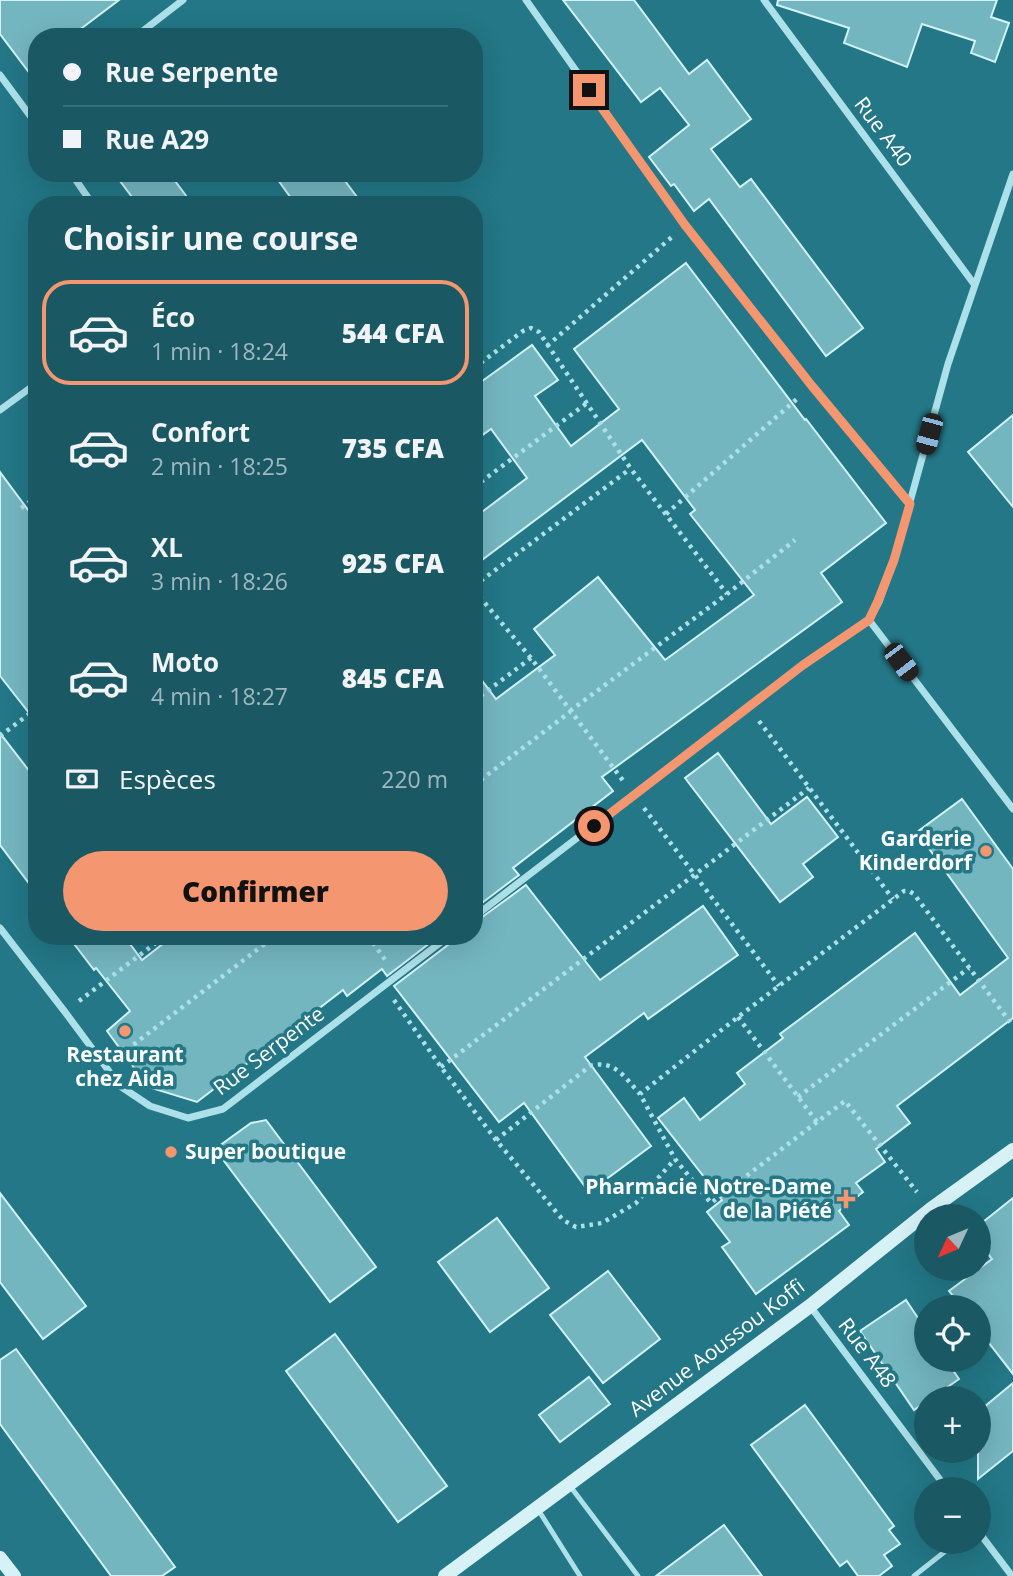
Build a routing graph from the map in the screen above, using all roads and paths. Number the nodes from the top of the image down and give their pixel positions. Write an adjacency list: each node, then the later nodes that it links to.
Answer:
1 (183, 0): 4 (street)
2 (526, 0): 8 (street)
3 (764, 0): 9 (street, Rue A40)
4 (147, 28)
5 (0, 75): 6 (street)
6 (28, 107)
7 (1013, 174): 9 (street)
8 (685, 225): 10 (path); 12 (street)
9 (974, 284): 19 (street)
10 (547, 346): 11 (path); 14 (path)
11 (483, 361)
12 (812, 386): 19 (street); 21 (path)
13 (28, 390): 15 (street)
14 (587, 403): 16 (path); 17 (path)
15 (0, 410)
16 (631, 469): 21 (path); 23 (path)
17 (483, 480)
18 (28, 503): 20 (path)
19 (910, 504): 25 (street)
20 (21, 508)
21 (666, 514): 24 (path)
22 (795, 540): 24 (path)
23 (483, 579)
24 (727, 594): 31 (path)
25 (869, 620): 28 (street); 33 (street)
26 (531, 657): 27 (path)
27 (483, 694)
28 (748, 707): 32 (path); 35 (street)
29 (28, 715): 30 (path)
30 (0, 736)
31 (483, 778)
32 (810, 788): 34 (path); 47 (path)
33 (1013, 809)
34 (893, 899): 41 (path); 44 (path)
35 (483, 910)
36 (0, 928): 43 (street, Rue Serpente)
37 (153, 945): 43 (path)
38 (263, 945): 46 (path)
39 (374, 945): 42 (path)
40 (437, 945): 42 (street, Rue Serpente)
41 (969, 968): 45 (path); 49 (path)
42 (384, 986): 46 (street, Rue Serpente); 47 (path)
43 (65, 1012): 46 (street, Rue Serpente)
44 (738, 1017): 48 (path); 49 (path)
45 (1013, 1026)
46 (105, 1066)
47 (441, 1067): 51 (path)
48 (640, 1094): 51 (path); 53 (path)
49 (798, 1097): 50 (path)
50 (817, 1122): 53 (path); 54 (path)
51 (496, 1140): 53 (path)
52 (1013, 1150): 55 (street, Avenue Aoussou Koffi)
53 (675, 1159)
54 (928, 1204)
55 (939, 1204)
56 (914, 1223): 57 (street, Avenue Aoussou Koffi)
57 (810, 1306): 58 (street, Rue A48); 59 (street, Avenue Aoussou Koffi)
58 (938, 1477)
59 (569, 1484): 60 (street, Avenue Aoussou Koffi); 67 (lane)
60 (537, 1508): 65 (street, Avenue Aoussou Koffi); 66 (lane)
61 (991, 1548): 69 (street)
62 (942, 1554): 68 (lane)
63 (0, 1558): 64 (street)
64 (14, 1576)
65 (445, 1576)
66 (580, 1576)
67 (638, 1576)
68 (914, 1576)
69 (1012, 1576)

